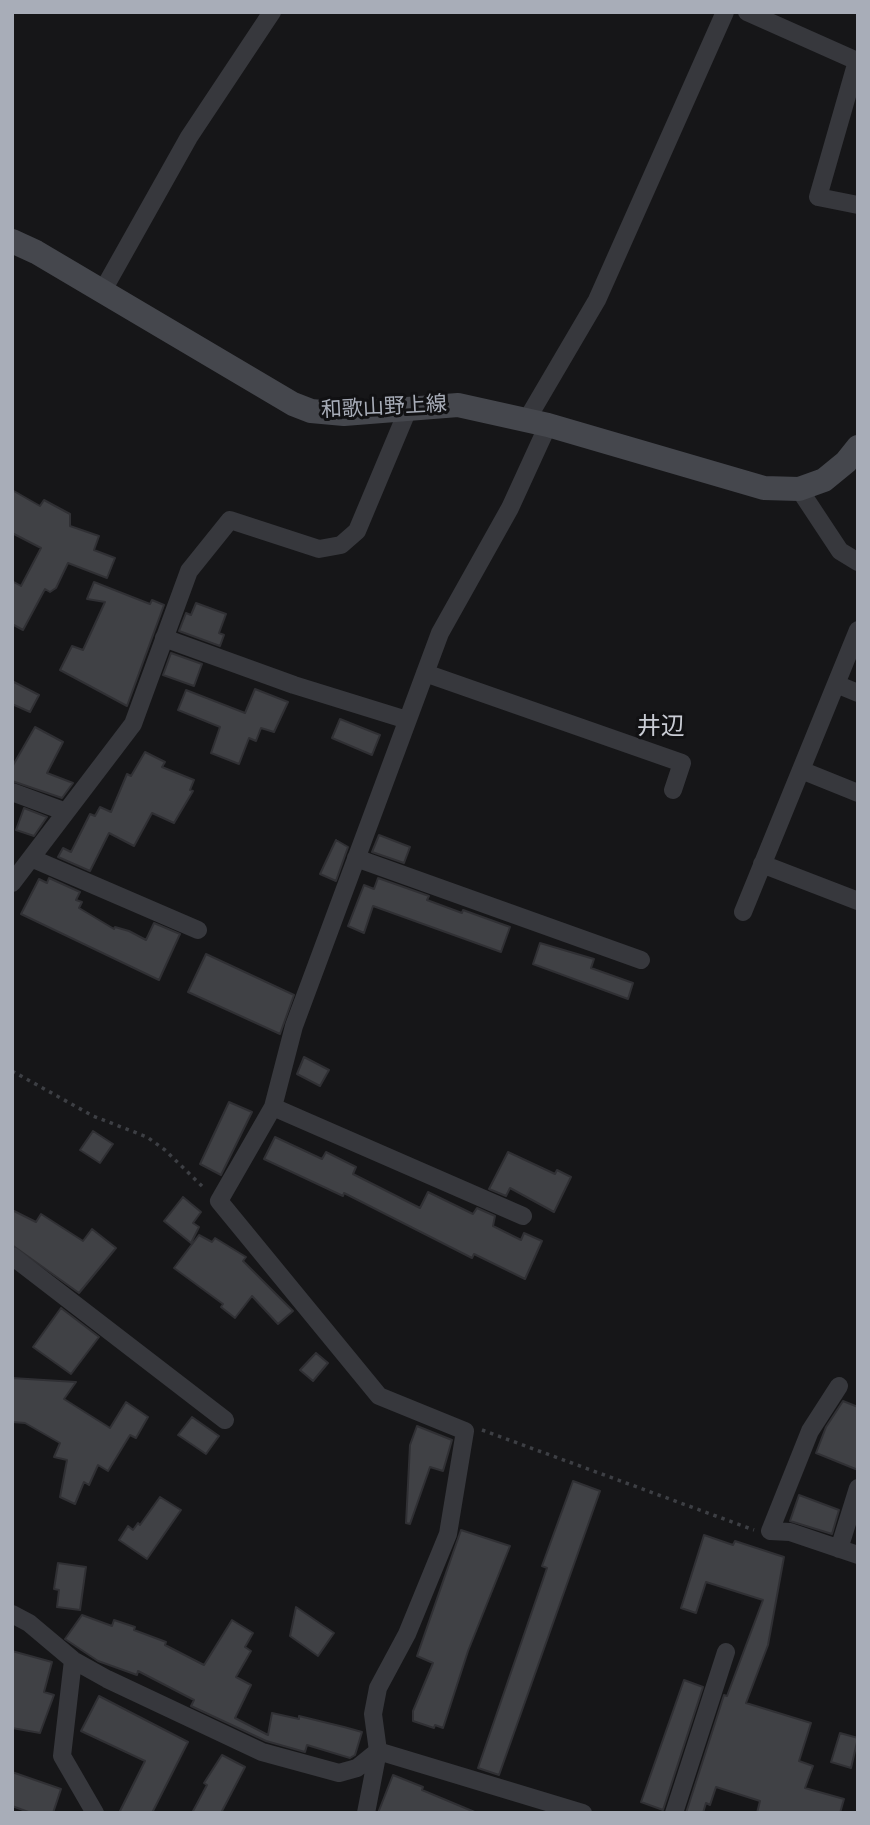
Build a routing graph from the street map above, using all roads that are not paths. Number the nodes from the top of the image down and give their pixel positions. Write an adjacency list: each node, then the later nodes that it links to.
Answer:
1 (272, 12): 7 (street)
2 (725, 12): 9 (street)
3 (747, 12): 4 (street)
4 (856, 70): 5 (street)
5 (858, 205)
6 (12, 241): 7 (main road, 和歌山野上線)
7 (102, 292): 8 (main road, 和歌山野上線)
8 (409, 407): 9 (main road, 和歌山野上線); 14 (street)
9 (537, 423): 11 (main road, 和歌山野上線); 15 (street)
10 (858, 447): 11 (main road, 和歌山野上線)
11 (799, 489): 12 (street)
12 (858, 562)
13 (858, 630): 16 (street)
14 (164, 638): 18 (street); 23 (street)
15 (425, 673): 18 (street); 20 (street)
16 (836, 684): 17 (street); 19 (street)
17 (858, 693)
18 (407, 720): 25 (street)
19 (801, 770): 22 (street); 26 (street)
20 (673, 790)
21 (12, 792): 23 (street)
22 (858, 793)
23 (66, 812): 24 (street)
24 (31, 858): 27 (street); 30 (street)
25 (356, 858): 31 (street); 32 (street)
26 (762, 864): 28 (street); 29 (street)
27 (12, 883)
28 (858, 901)
29 (743, 912)
30 (198, 930)
31 (641, 960)
32 (273, 1107): 33 (street); 43 (street)
33 (523, 1216)
34 (12, 1256): 36 (street)
35 (839, 1386): 38 (street)
36 (225, 1420)
37 (858, 1488): 38 (street)
38 (839, 1549): 39 (street)
39 (858, 1555)
40 (12, 1614): 42 (street)
41 (726, 1652): 47 (street)
42 (73, 1660): 43 (street); 44 (street)
43 (379, 1751): 45 (street); 46 (street)
44 (94, 1813)
45 (366, 1813)
46 (583, 1813)
47 (674, 1813)

